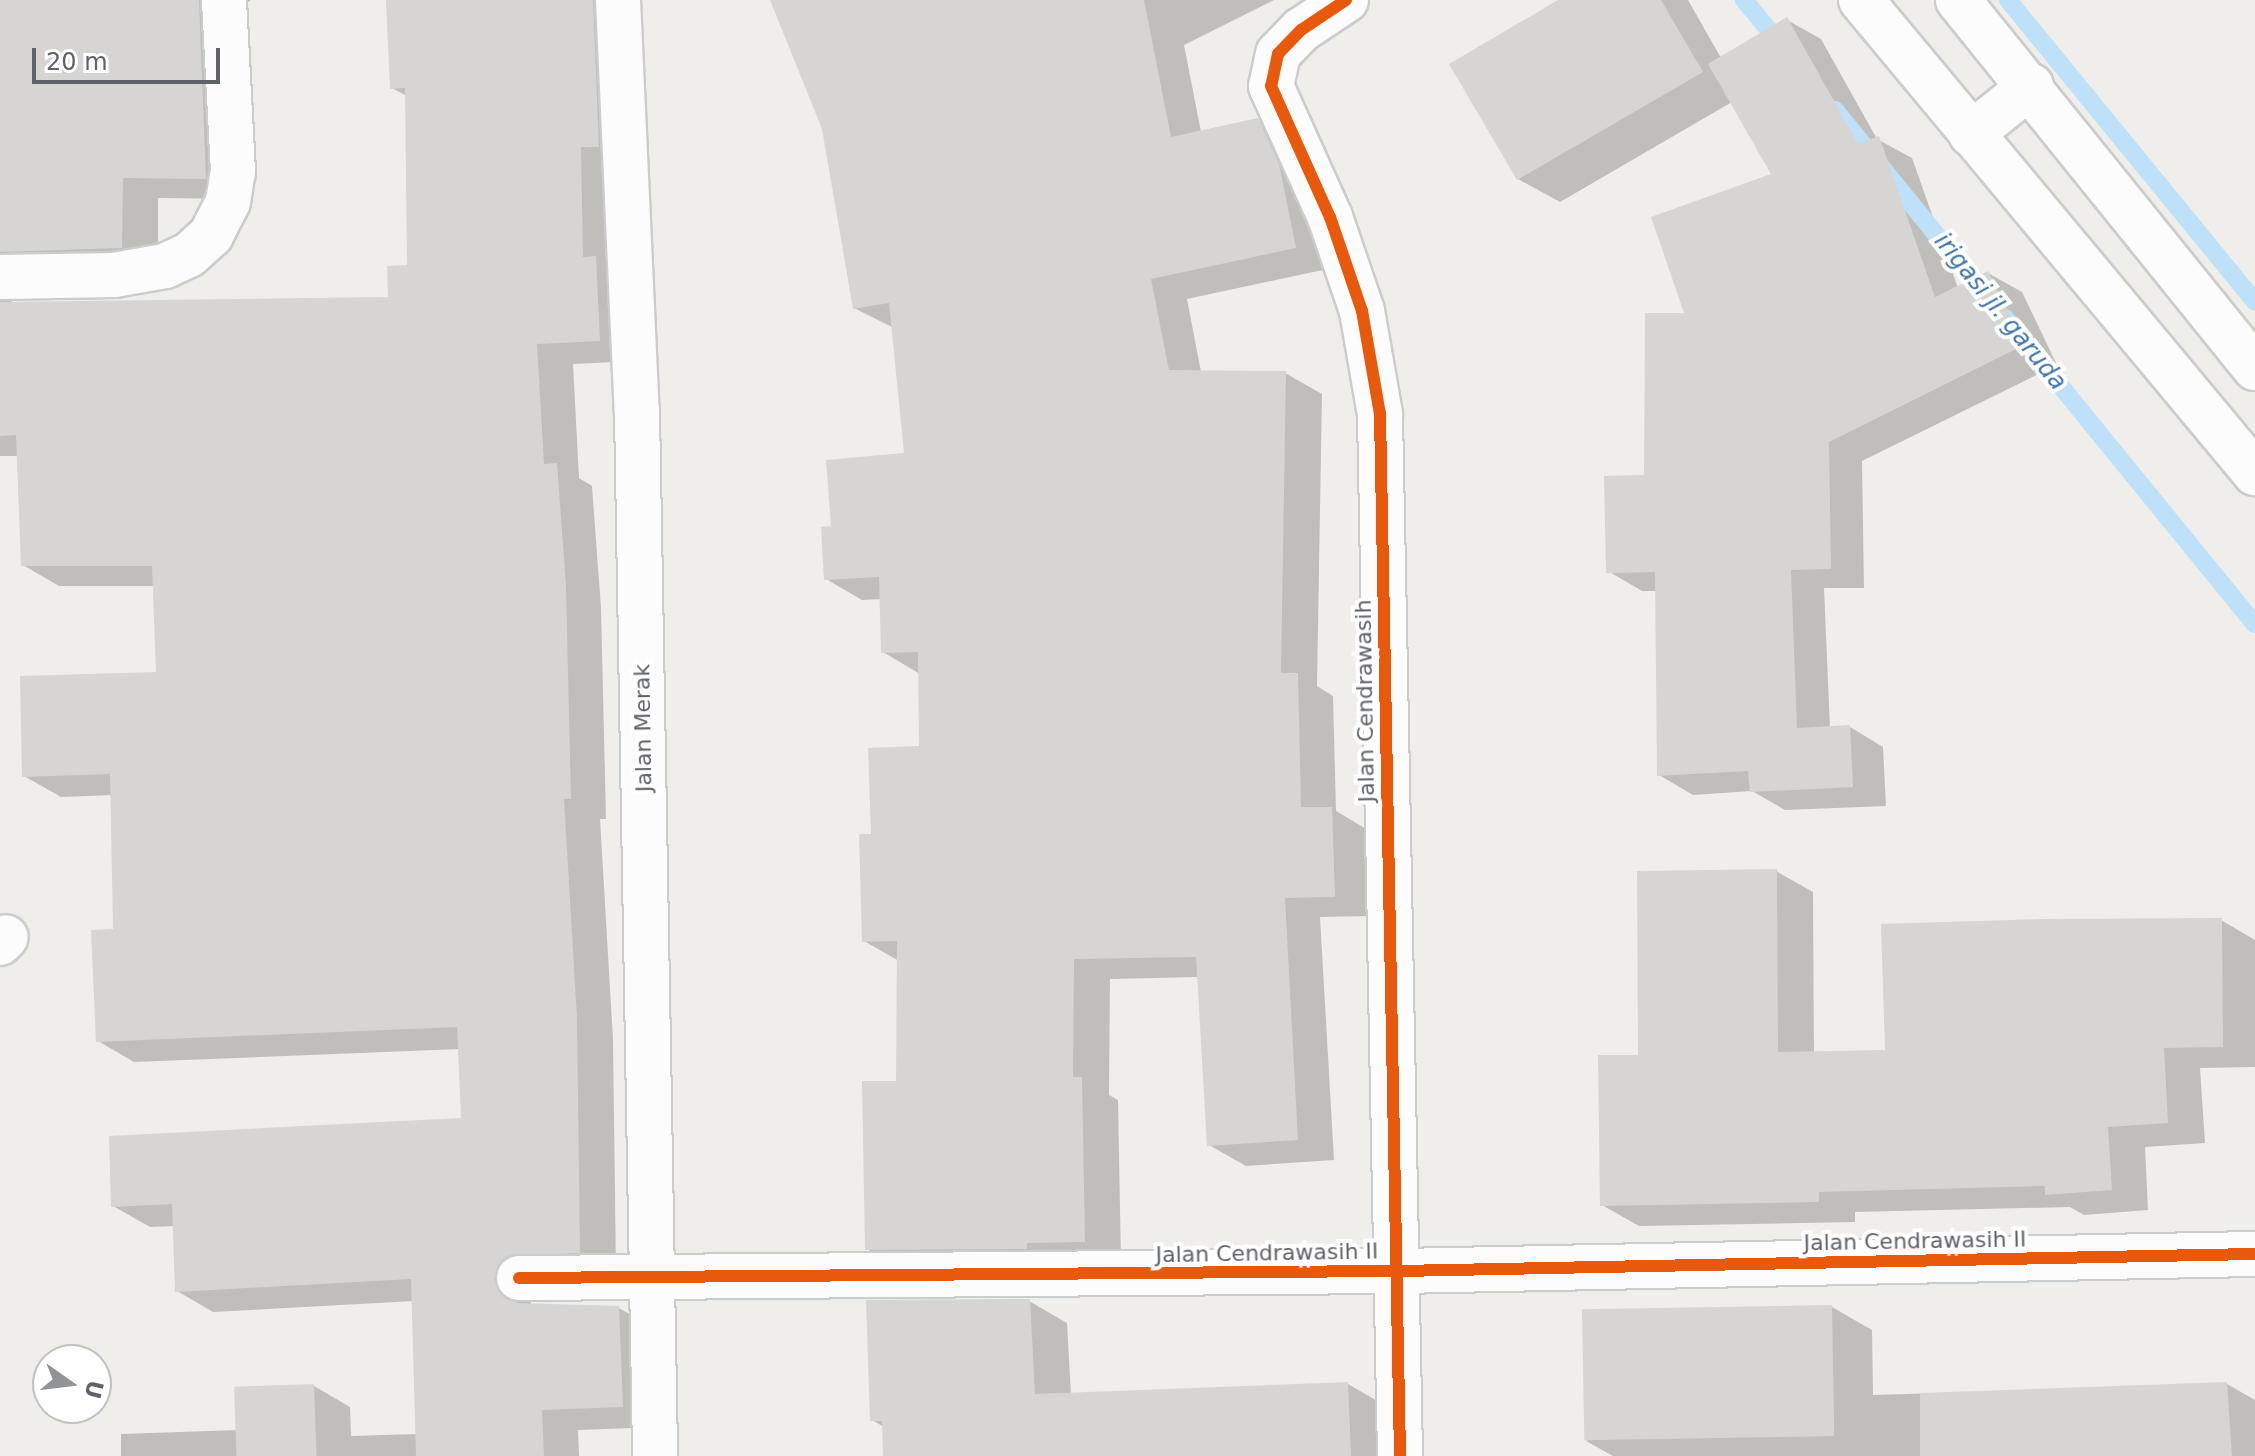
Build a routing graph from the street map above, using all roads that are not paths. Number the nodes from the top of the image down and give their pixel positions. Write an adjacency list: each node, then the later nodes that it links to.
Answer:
1 (224, 0): 8 (street)
2 (618, 0): 14 (street, Jalan Merak)
3 (1346, 0): 12 (street, Jalan Cendrawasih)
4 (1861, 0): 7 (street)
5 (1958, 0): 6 (street)
6 (2031, 86): 7 (street); 9 (street)
7 (1971, 134): 10 (street)
8 (0, 277)
9 (2255, 368)
10 (2255, 473)
11 (2255, 1254): 12 (street, Jalan Cendrawasih II)
12 (1399, 1271): 14 (street, Jalan Cendrawasih II); 16 (street, Jalan Cendrawasih)
13 (519, 1278): 14 (street, Jalan Cendrawasih II)
14 (651, 1278): 15 (street, Jalan Merak)
15 (655, 1456)
16 (1400, 1456)

